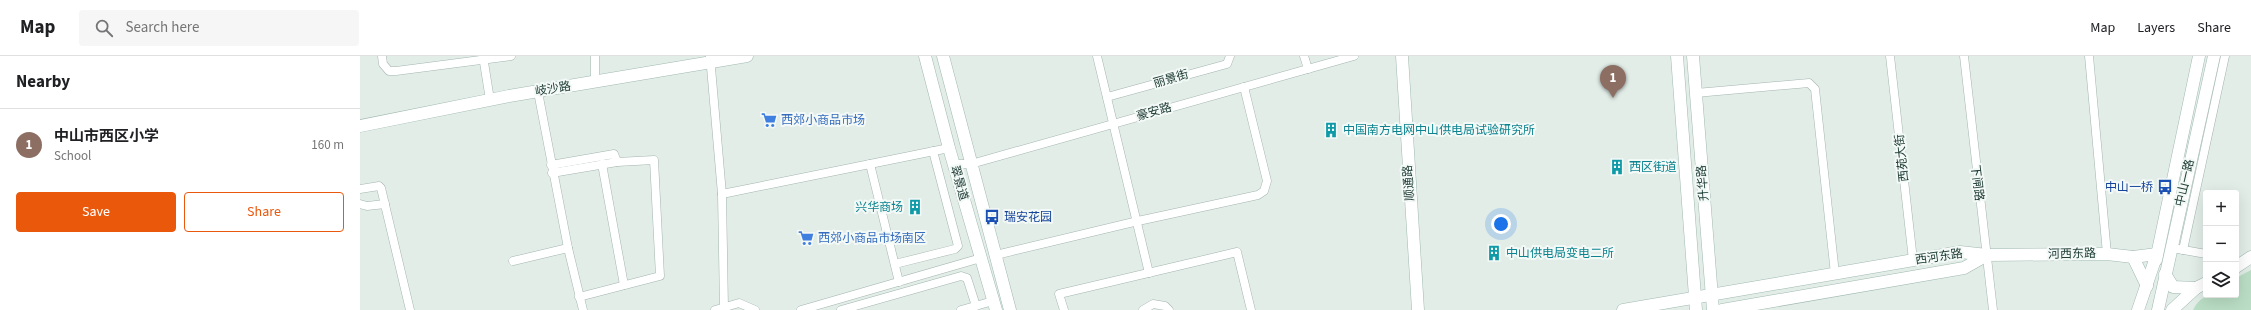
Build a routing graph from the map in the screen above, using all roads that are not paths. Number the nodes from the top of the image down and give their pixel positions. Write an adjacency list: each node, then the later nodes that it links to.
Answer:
1 (382, 56): 20 (street)
2 (511, 56): 20 (street)
3 (595, 56): 23 (street)
4 (747, 56): 21 (street, 岐沙路)
5 (925, 56): 32 (street, 翠景道)
6 (943, 56): 38 (street, 翠景道)
7 (1097, 56): 28 (street)
8 (1230, 56): 28 (street, 丽景街)
9 (1304, 56): 22 (street)
10 (1354, 56): 22 (street, 豪安路)
11 (1402, 56): 85 (street, 顺通路)
12 (1677, 56): 27 (street, 升华路)
13 (1693, 56): 26 (street, 升华路)
14 (1890, 56): 55 (street, 西苑大街)
15 (1964, 56): 50 (street, 下闸路)
16 (2089, 56): 48 (street)
17 (2199, 56): 49 (street, 中山一路)
18 (2214, 56): 46 (street, 中山一路)
19 (2224, 56): 46 (street)
20 (483, 58): 29 (street)
21 (710, 59): 23 (street, 岐沙路); 41 (street)
22 (1308, 69): 24 (street, 豪安路)
23 (595, 82): 25 (street, 岐沙路)
24 (1244, 87): 30 (street, 豪安路); 44 (street)
25 (538, 92): 29 (street, 岐沙路); 39 (street)
26 (1696, 93): 27 (street); 60 (street); 67 (street, 升华路)
27 (1680, 94): 69 (street, 升华路)
28 (1107, 97): 30 (street)
29 (490, 100): 31 (street, 岐沙路)
30 (1114, 123): 38 (street, 豪安路); 44 (street)
31 (360, 126)
32 (949, 148): 33 (street); 37 (street, 翠景道)
33 (933, 151): 36 (street); 57 (street)
34 (617, 162): 35 (street); 39 (street); 63 (street)
35 (602, 164): 39 (street); 63 (street)
36 (870, 164): 41 (street); 57 (street)
37 (954, 164): 38 (street, 豪安路); 54 (street, 翠景道)
38 (971, 164): 51 (street, 翠景道)
39 (552, 169): 45 (street)
40 (360, 189): 43 (street)
41 (722, 194): 72 (street)
42 (360, 204): 43 (street)
43 (385, 204): 73 (street)
44 (1138, 221): 51 (street); 59 (street)
45 (568, 248): 56 (street); 68 (street)
46 (2177, 248): 47 (street); 61 (street, 中山一路)
47 (2203, 253)
48 (2107, 254): 50 (street, 河西东路); 52 (street, 河西东路)
49 (2157, 254): 52 (street, 河西东路); 66 (street, 中山一路)
50 (1987, 255): 55 (street, 西河东路); 88 (street, 西河东路); 89 (street, 下闸路)
51 (996, 256): 80 (street, 翠景道)
52 (2133, 257): 66 (street)
53 (2251, 257): 58 (street)
54 (981, 258): 62 (street); 71 (street, 翠景道)
55 (1913, 260): 60 (street, 西河东路)
56 (513, 261)
57 (895, 264): 62 (street)
58 (2239, 264)
59 (1149, 273): 81 (street); 84 (street)
60 (1835, 274): 67 (street, 西河东路)
61 (2165, 274): 64 (street); 92 (street, 中山一路)
62 (899, 282): 77 (street)
63 (624, 285): 68 (street)
64 (2173, 286): 65 (street); 93 (street)
65 (2201, 286): 93 (street)
66 (2148, 288): 90 (street); 91 (street, 中山一路)
67 (1712, 296): 69 (street, 西河东路); 87 (street, 升华路)
68 (579, 297): 74 (street)
69 (1696, 304): 86 (street, 西河东路)
70 (976, 306): 71 (street); 78 (street); 79 (street)
71 (994, 306)
72 (724, 308): 75 (street); 76 (street)
73 (410, 310)
74 (583, 310)
75 (715, 310)
76 (755, 310)
77 (801, 310)
78 (841, 310)
79 (963, 310)
80 (1010, 310)
81 (1064, 310)
82 (1143, 310): 83 (street)
83 (1169, 310)
84 (1251, 310)
85 (1418, 310)
86 (1623, 310)
87 (1713, 310)
88 (1722, 310)
89 (1993, 310)
90 (2138, 310)
91 (2145, 310)
92 (2158, 310)
93 (2171, 310)

